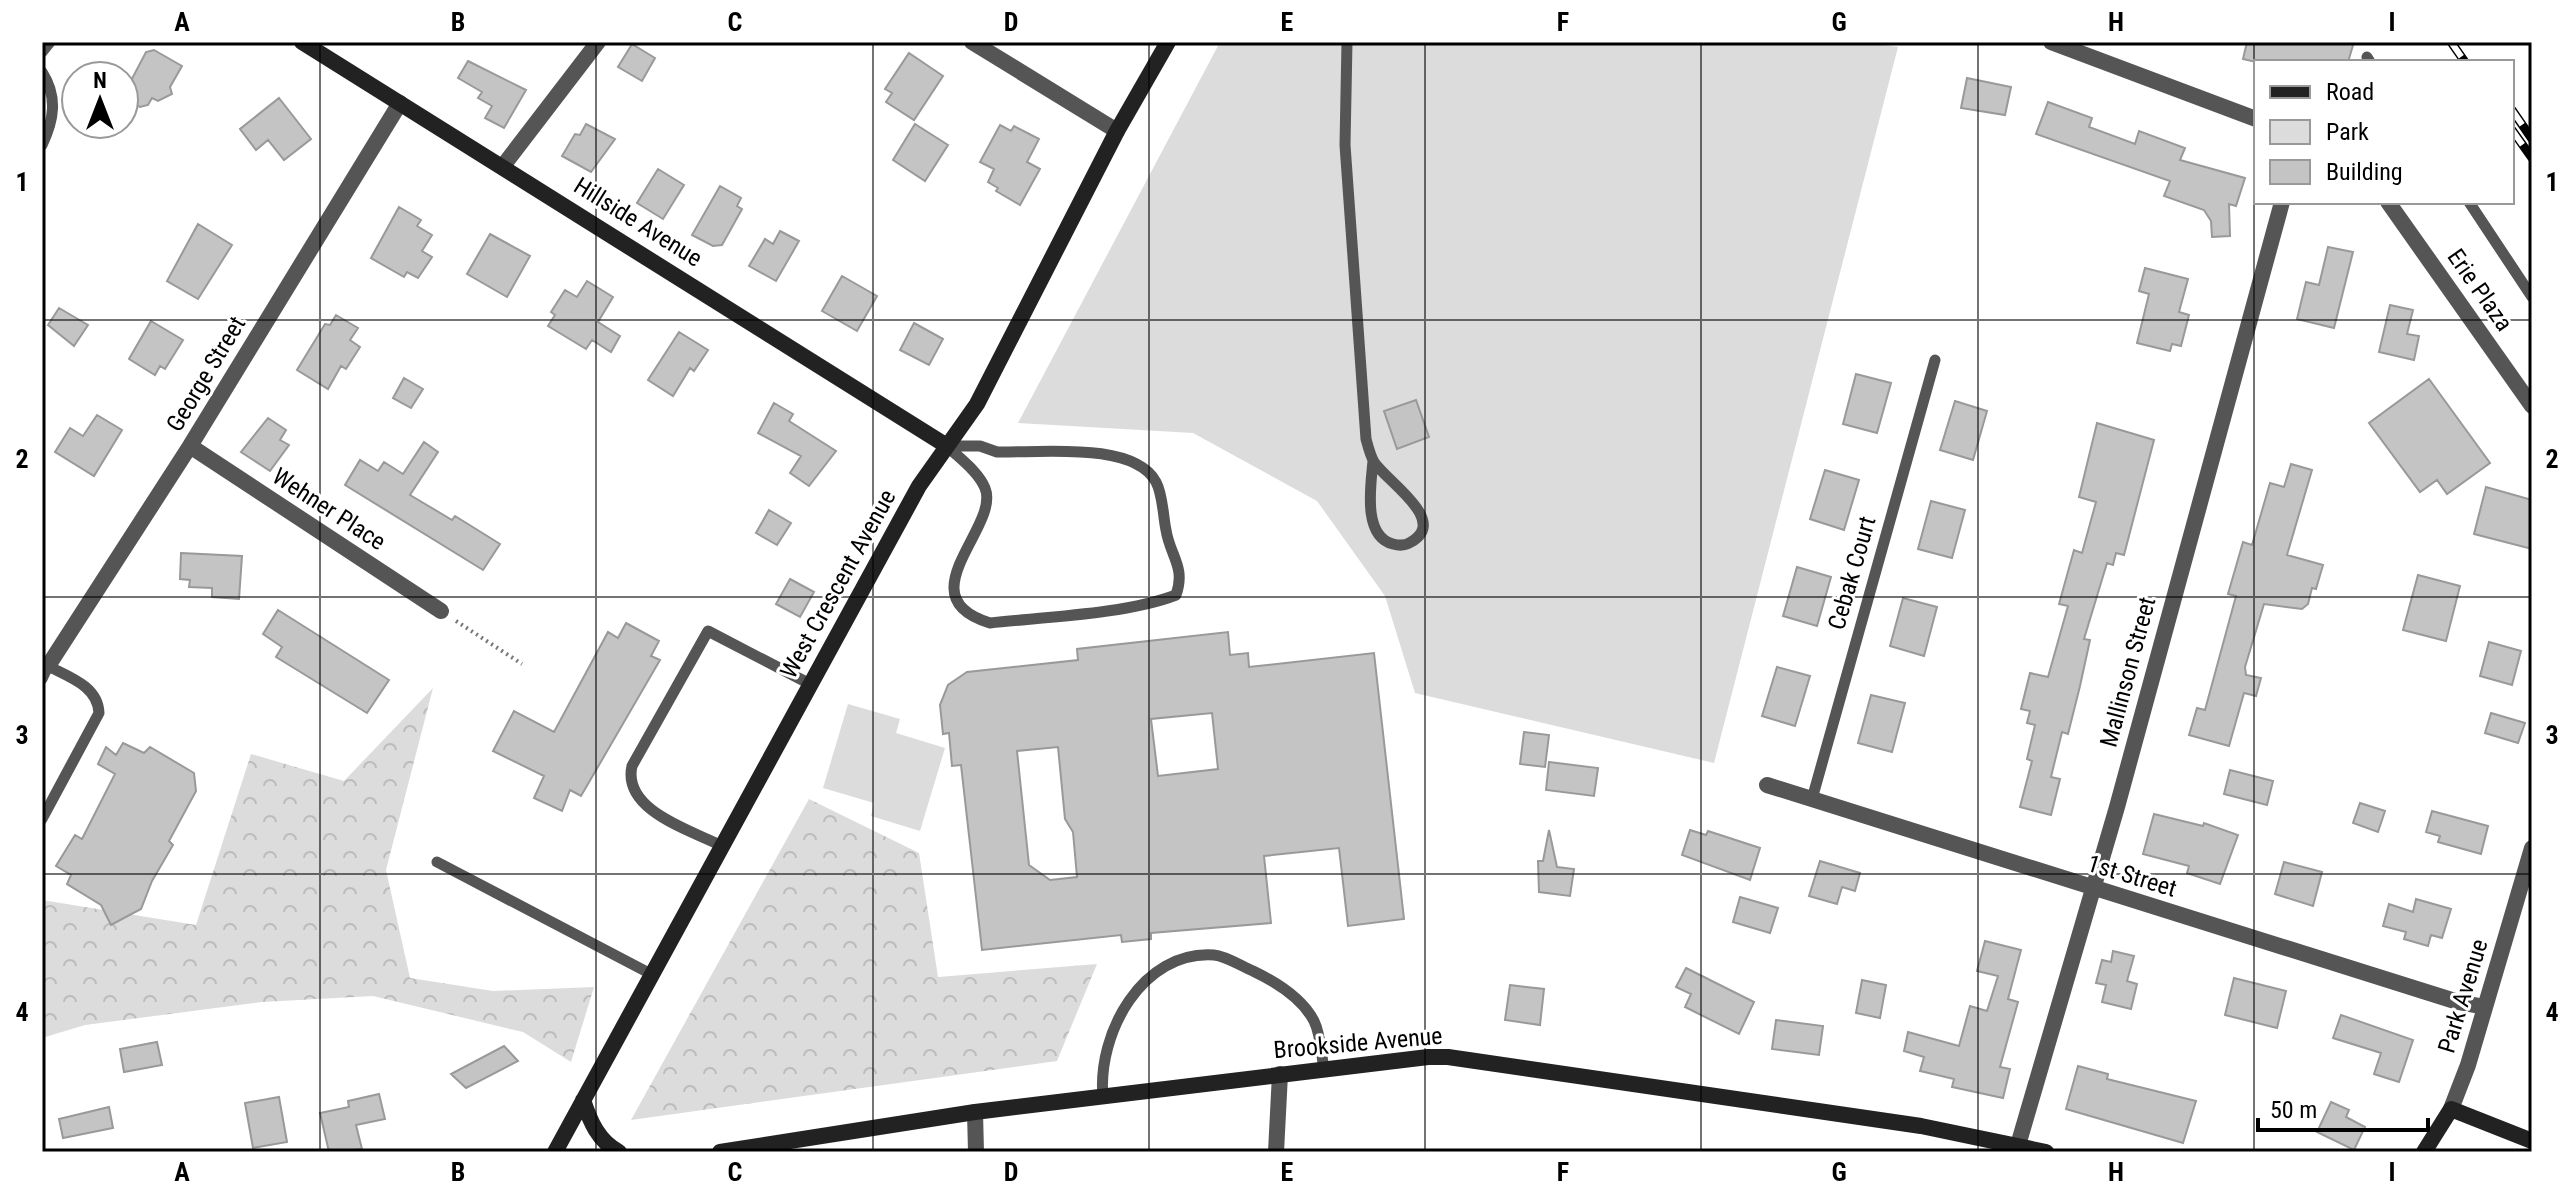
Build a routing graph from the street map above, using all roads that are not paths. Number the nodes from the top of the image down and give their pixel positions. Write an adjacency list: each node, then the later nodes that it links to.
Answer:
1 (50, 42): 8 (lane)
2 (302, 42): 10 (main road, Hillside Avenue)
3 (598, 42): 14 (street)
4 (972, 42): 12 (street)
5 (1168, 42): 12 (main road, West Crescent Avenue)
6 (1347, 42): 23 (lane)
7 (2051, 42): 11 (street)
8 (42, 52)
9 (42, 72): 13 (lane)
10 (400, 103): 14 (main road, Hillside Avenue); 21 (street, George Street)
11 (2254, 118)
12 (1117, 131): 22 (main road, West Crescent Avenue)
13 (42, 145)
14 (503, 166): 22 (main road, Hillside Avenue)
15 (2281, 204): 33 (street, Mallinson Street)
16 (2392, 204): 20 (street, Erie Plaza)
17 (2470, 204): 18 (lane)
18 (2532, 297)
19 (1935, 360): 28 (lane, Cebak Court)
20 (2532, 406)
21 (190, 446): 24 (street, Wehner Place); 25 (street, George Street)
22 (947, 446): 22 (lane); 26 (main road, West Crescent Avenue)
23 (1373, 461): 23 (lane)
24 (441, 611)
25 (45, 672): 29 (lane)
26 (810, 684): 30 (main road, West Crescent Avenue); 30 (lane)
27 (1767, 785): 28 (street, 1st Street)
28 (1812, 799): 33 (street, 1st Street)
29 (42, 819)
30 (722, 846): 34 (main road, West Crescent Avenue)
31 (2532, 848): 35 (street, Park Avenue)
32 (437, 862): 34 (lane)
33 (2092, 889): 35 (street, 1st Street); 43 (street, Mallinson Street)
34 (651, 974): 39 (main road, West Crescent Avenue)
35 (2485, 1007): 40 (street, Park Avenue)
36 (1324, 1069): 37 (main road, Brookside Avenue); 38 (lane); 43 (main road, Brookside Avenue)
37 (1280, 1074): 38 (main road, Brookside Avenue); 48 (street)
38 (1103, 1097): 41 (main road, Brookside Avenue)
39 (583, 1100): 44 (main road, West Crescent Avenue); 45 (main road)
40 (2451, 1109): 42 (main road); 50 (main road, Park Avenue)
41 (975, 1112): 46 (main road, Brookside Avenue); 47 (street)
42 (2532, 1141)
43 (2018, 1148): 49 (main road, Brookside Avenue)
44 (555, 1152)
45 (619, 1152)
46 (720, 1152)
47 (976, 1152)
48 (1276, 1152)
49 (2046, 1152)
50 (2424, 1152)

